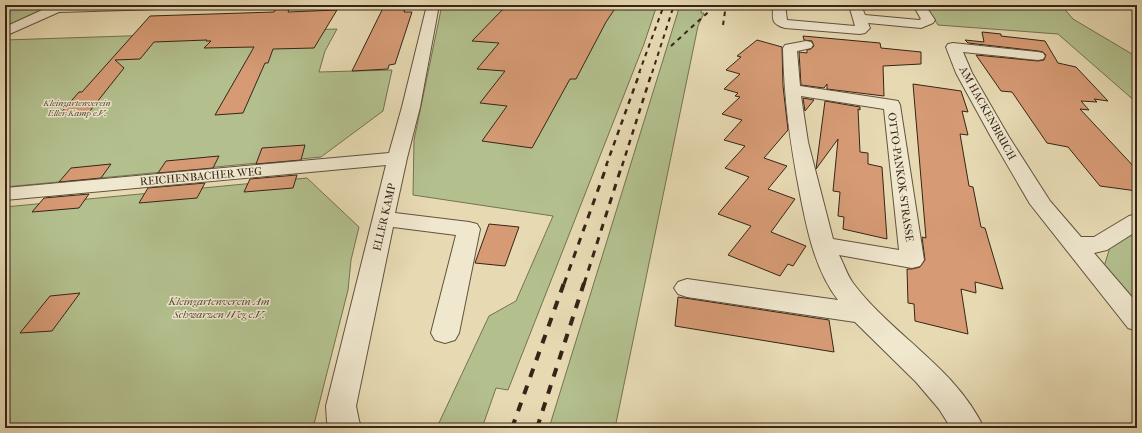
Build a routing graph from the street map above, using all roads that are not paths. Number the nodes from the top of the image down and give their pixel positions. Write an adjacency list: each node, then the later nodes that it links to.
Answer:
1 (159, 5): 6 (street)
2 (433, 5): 12 (street, ELLER KAMP)
3 (779, 5): 7 (street)
4 (855, 5): 7 (street)
5 (919, 5): 7 (street)
6 (60, 7): 8 (street)
7 (860, 18)
8 (5, 32)
9 (806, 45): 11 (street)
10 (1038, 56): 17 (street, AM HACKENBRUCH)
11 (792, 90): 16 (street); 16 (street, OTTO-PANKOK-STRASSE)
12 (397, 158): 13 (street, REICHENBACHER WEG); 14 (street, ELLER KAMP)
13 (5, 194)
14 (384, 219): 21 (street); 22 (street, ELLER KAMP)
15 (1137, 221): 17 (street)
16 (824, 245): 19 (street)
17 (1076, 245): 20 (street, AM HACKENBRUCH)
18 (687, 288): 19 (street)
19 (863, 313): 23 (street)
20 (1137, 321)
21 (445, 332)
22 (346, 428)
23 (968, 428)

